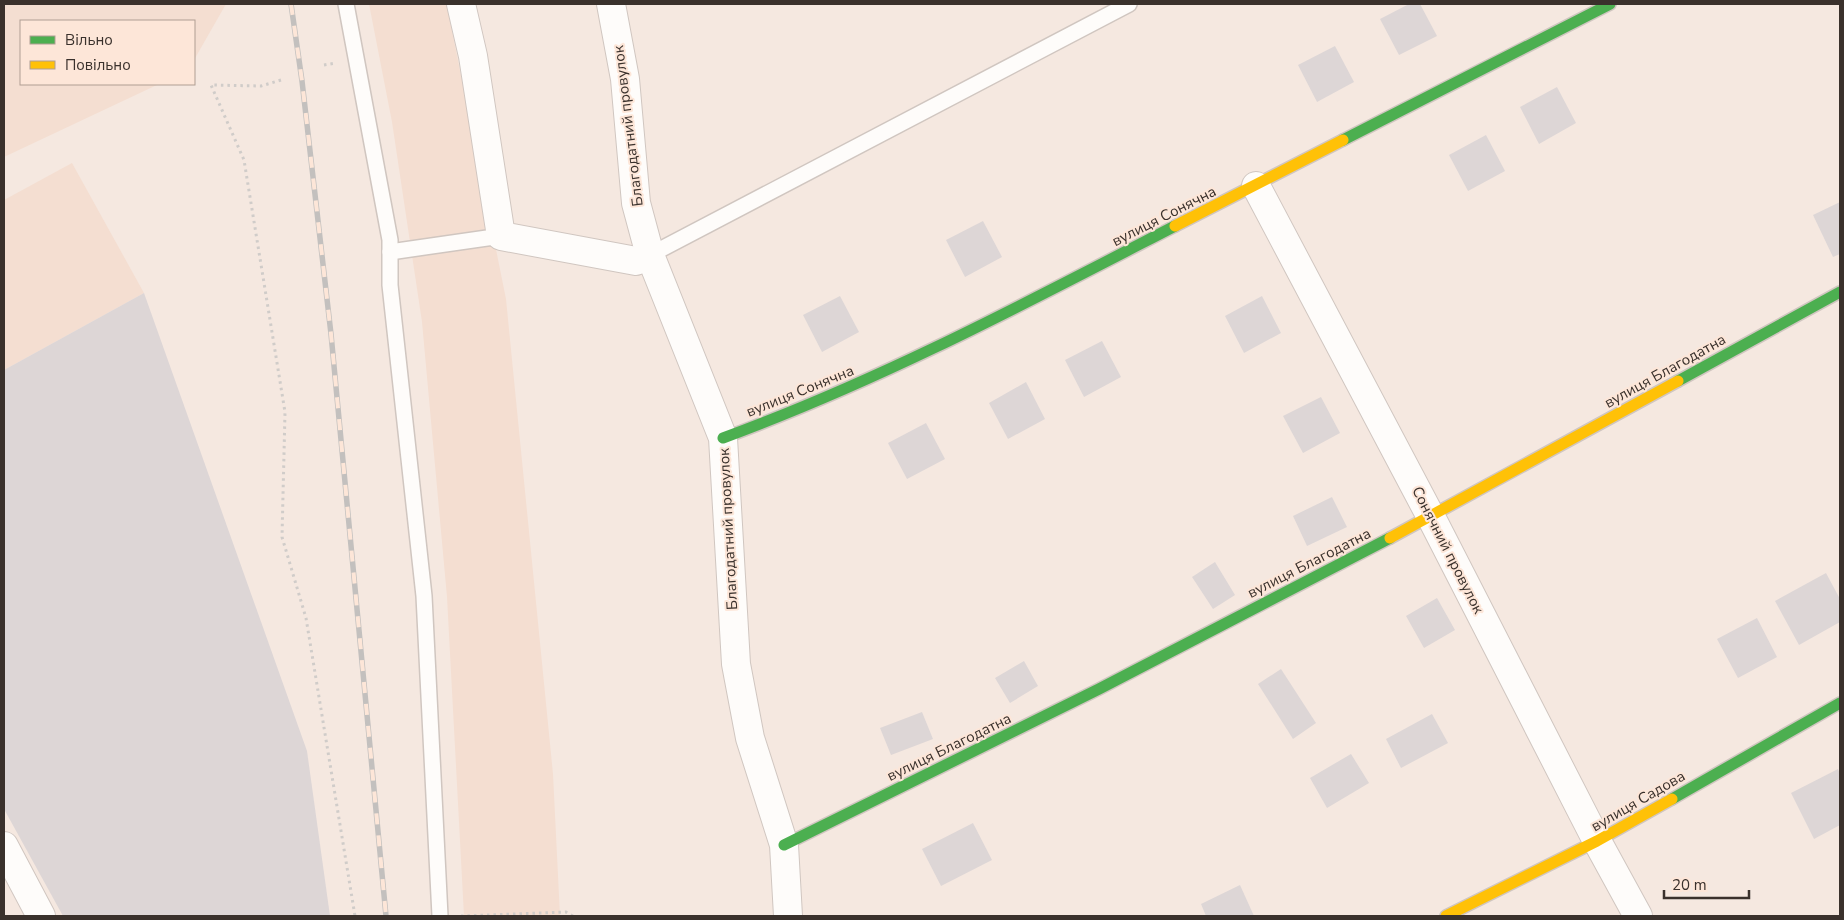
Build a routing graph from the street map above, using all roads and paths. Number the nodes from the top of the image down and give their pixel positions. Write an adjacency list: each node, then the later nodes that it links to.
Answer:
1 (346, 4): 9 (lane)
2 (461, 4): 8 (street)
3 (611, 4): 10 (street, Благодатний провулок)
4 (1129, 4): 10 (lane)
5 (1610, 4): 7 (street, вулиця Сонячна)
6 (281, 80): 19 (path)
7 (1256, 186): 12 (street, вулиця Сонячна); 13 (street, Сонячний провулок)
8 (502, 236): 9 (lane); 10 (street)
9 (390, 252): 20 (lane)
10 (650, 255): 12 (street, Благодатний провулок)
11 (1840, 292): 13 (street, вулиця Благодатна)
12 (723, 438): 16 (street, Благодатний провулок)
13 (1431, 517): 15 (street, Сонячний провулок); 16 (street, вулиця Благодатна)
14 (1840, 702): 15 (street, вулиця Садова)
15 (1597, 842): 24 (street, вулиця Садова); 25 (street, Сонячний провулок)
16 (784, 845): 23 (street, Благодатний провулок)
17 (4, 846): 18 (street)
18 (41, 916)
19 (355, 916)
20 (440, 916)
21 (458, 916): 22 (path)
22 (573, 916)
23 (788, 916)
24 (1446, 916)
25 (1638, 916)

